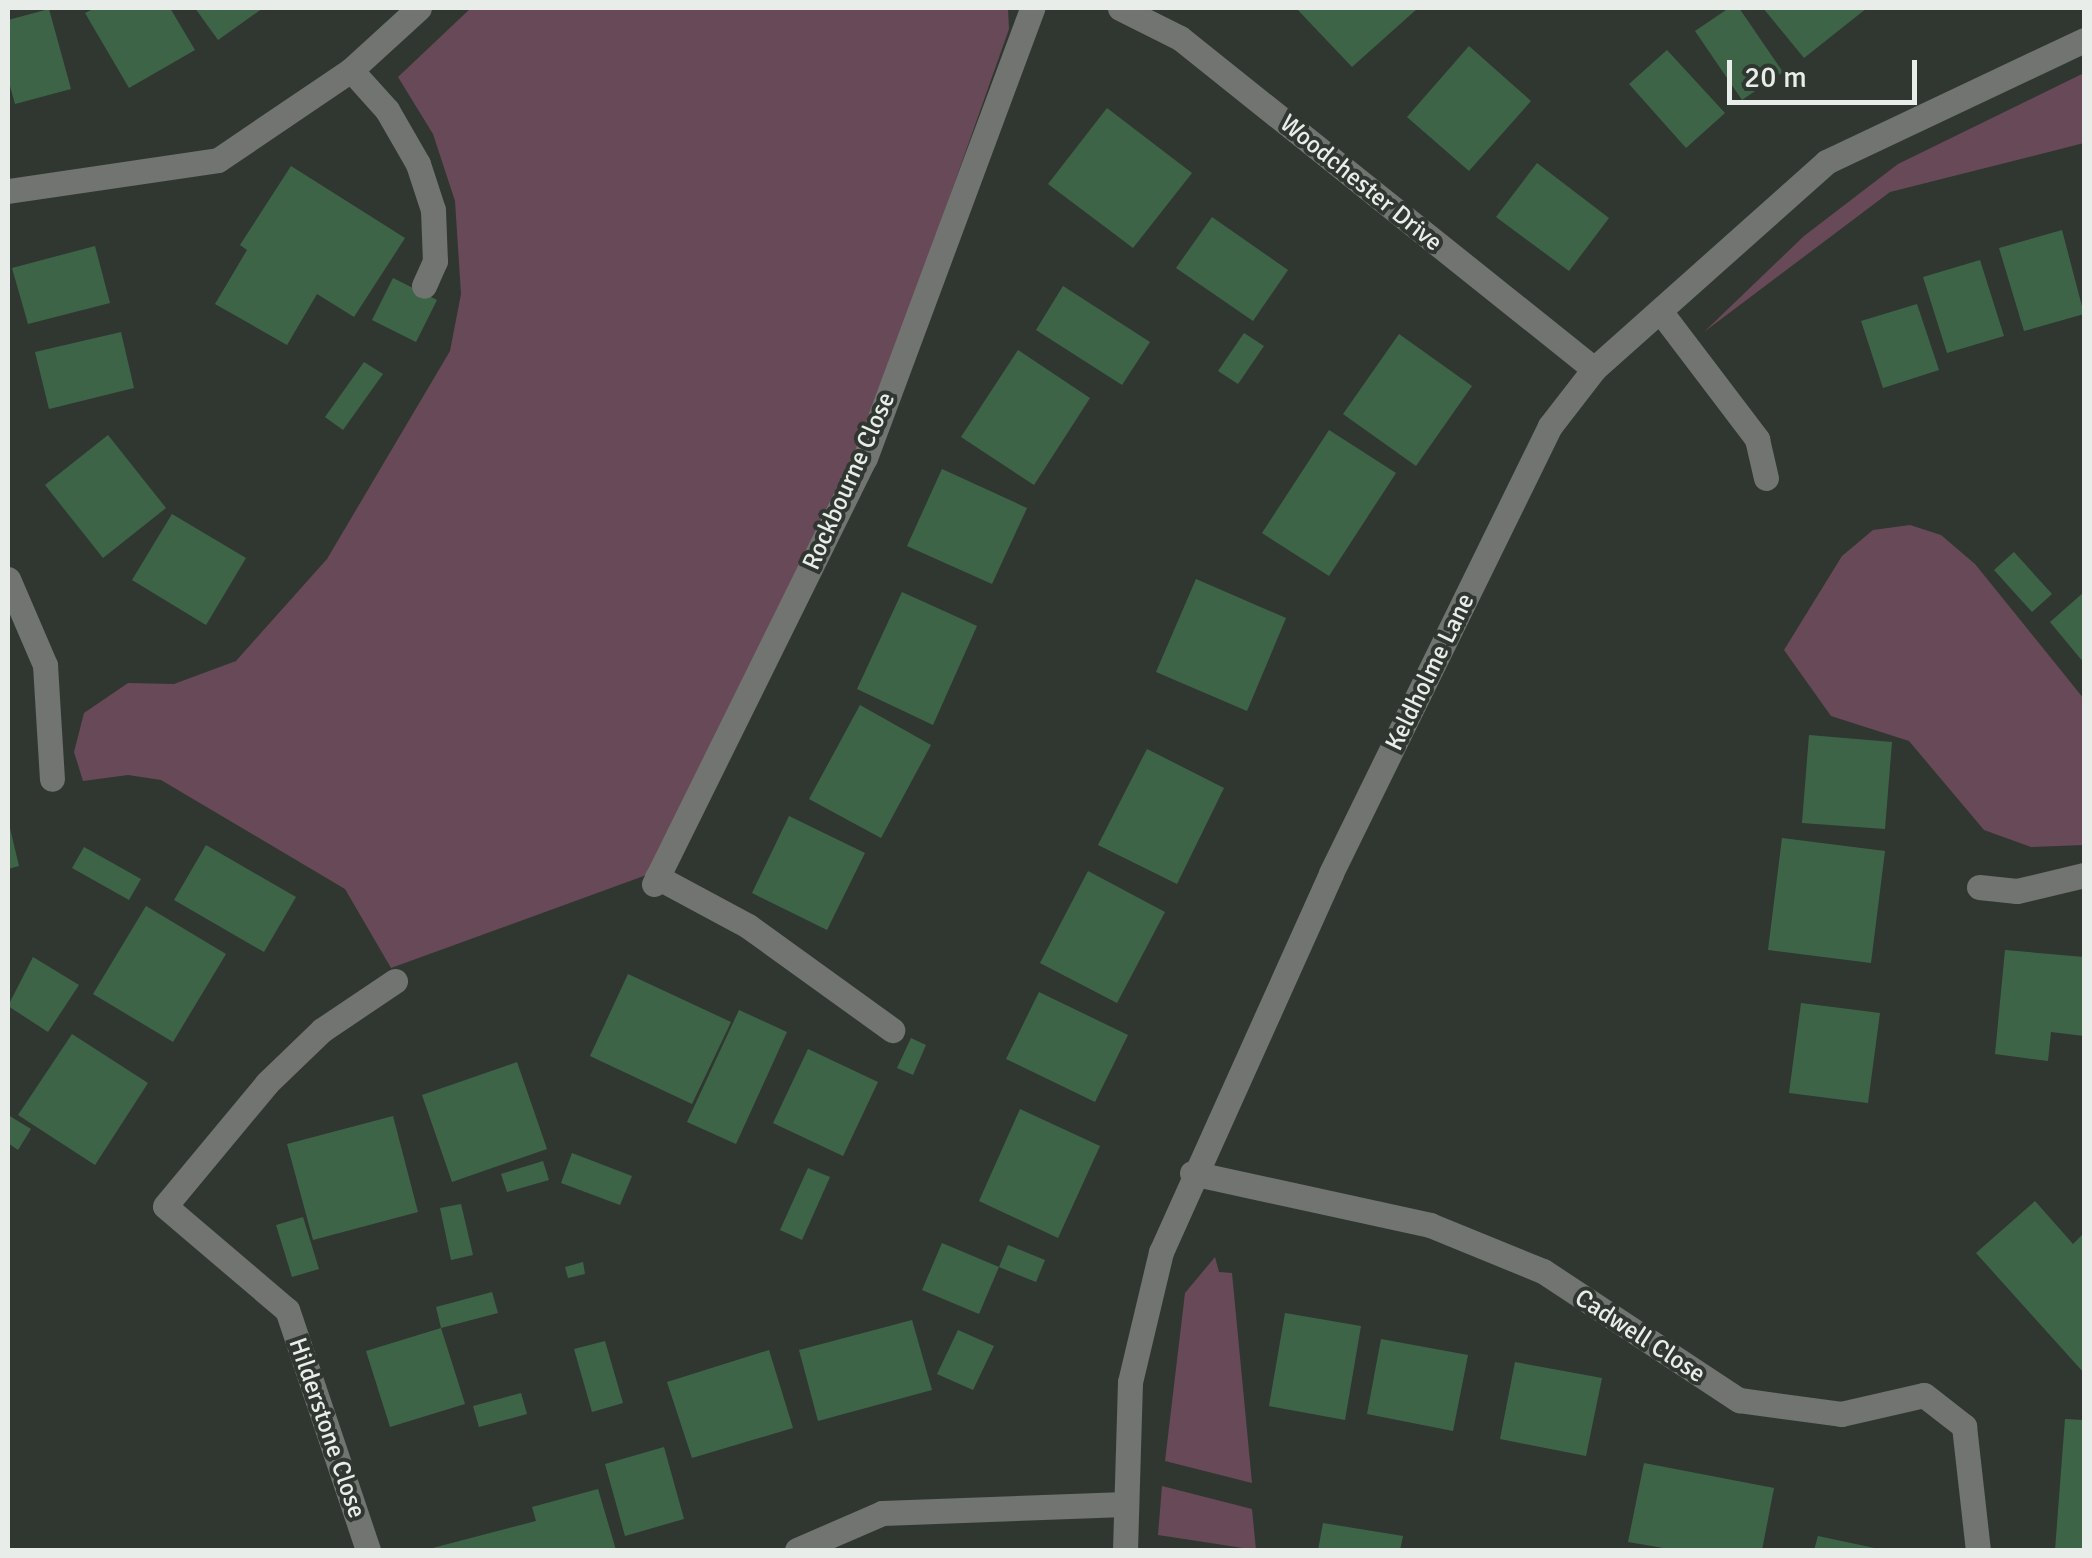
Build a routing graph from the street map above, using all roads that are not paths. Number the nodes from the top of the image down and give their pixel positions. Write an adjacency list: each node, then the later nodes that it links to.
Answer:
1 (419, 8): 5 (street)
2 (1032, 8): 16 (street, Rockbourne Close)
3 (1120, 8): 9 (street, Woodchester Drive)
4 (2084, 40): 8 (street, Keldholme Lane)
5 (351, 70): 6 (street); 7 (street)
6 (8, 190)
7 (424, 286)
8 (1660, 311): 9 (street, Keldholme Lane); 10 (street)
9 (1594, 369): 17 (street, Keldholme Lane)
10 (1766, 478)
11 (8, 579): 12 (street)
12 (52, 779)
13 (2084, 875): 14 (street)
14 (1979, 886)
15 (394, 981): 19 (street, Hilderstone Close)
16 (892, 1030)
17 (1192, 1173): 18 (street, Keldholme Lane); 22 (street, Cadwell Close)
18 (1125, 1504): 20 (street); 21 (street, Keldholme Lane)
19 (368, 1550)
20 (797, 1550)
21 (1125, 1550)
22 (1978, 1550)

